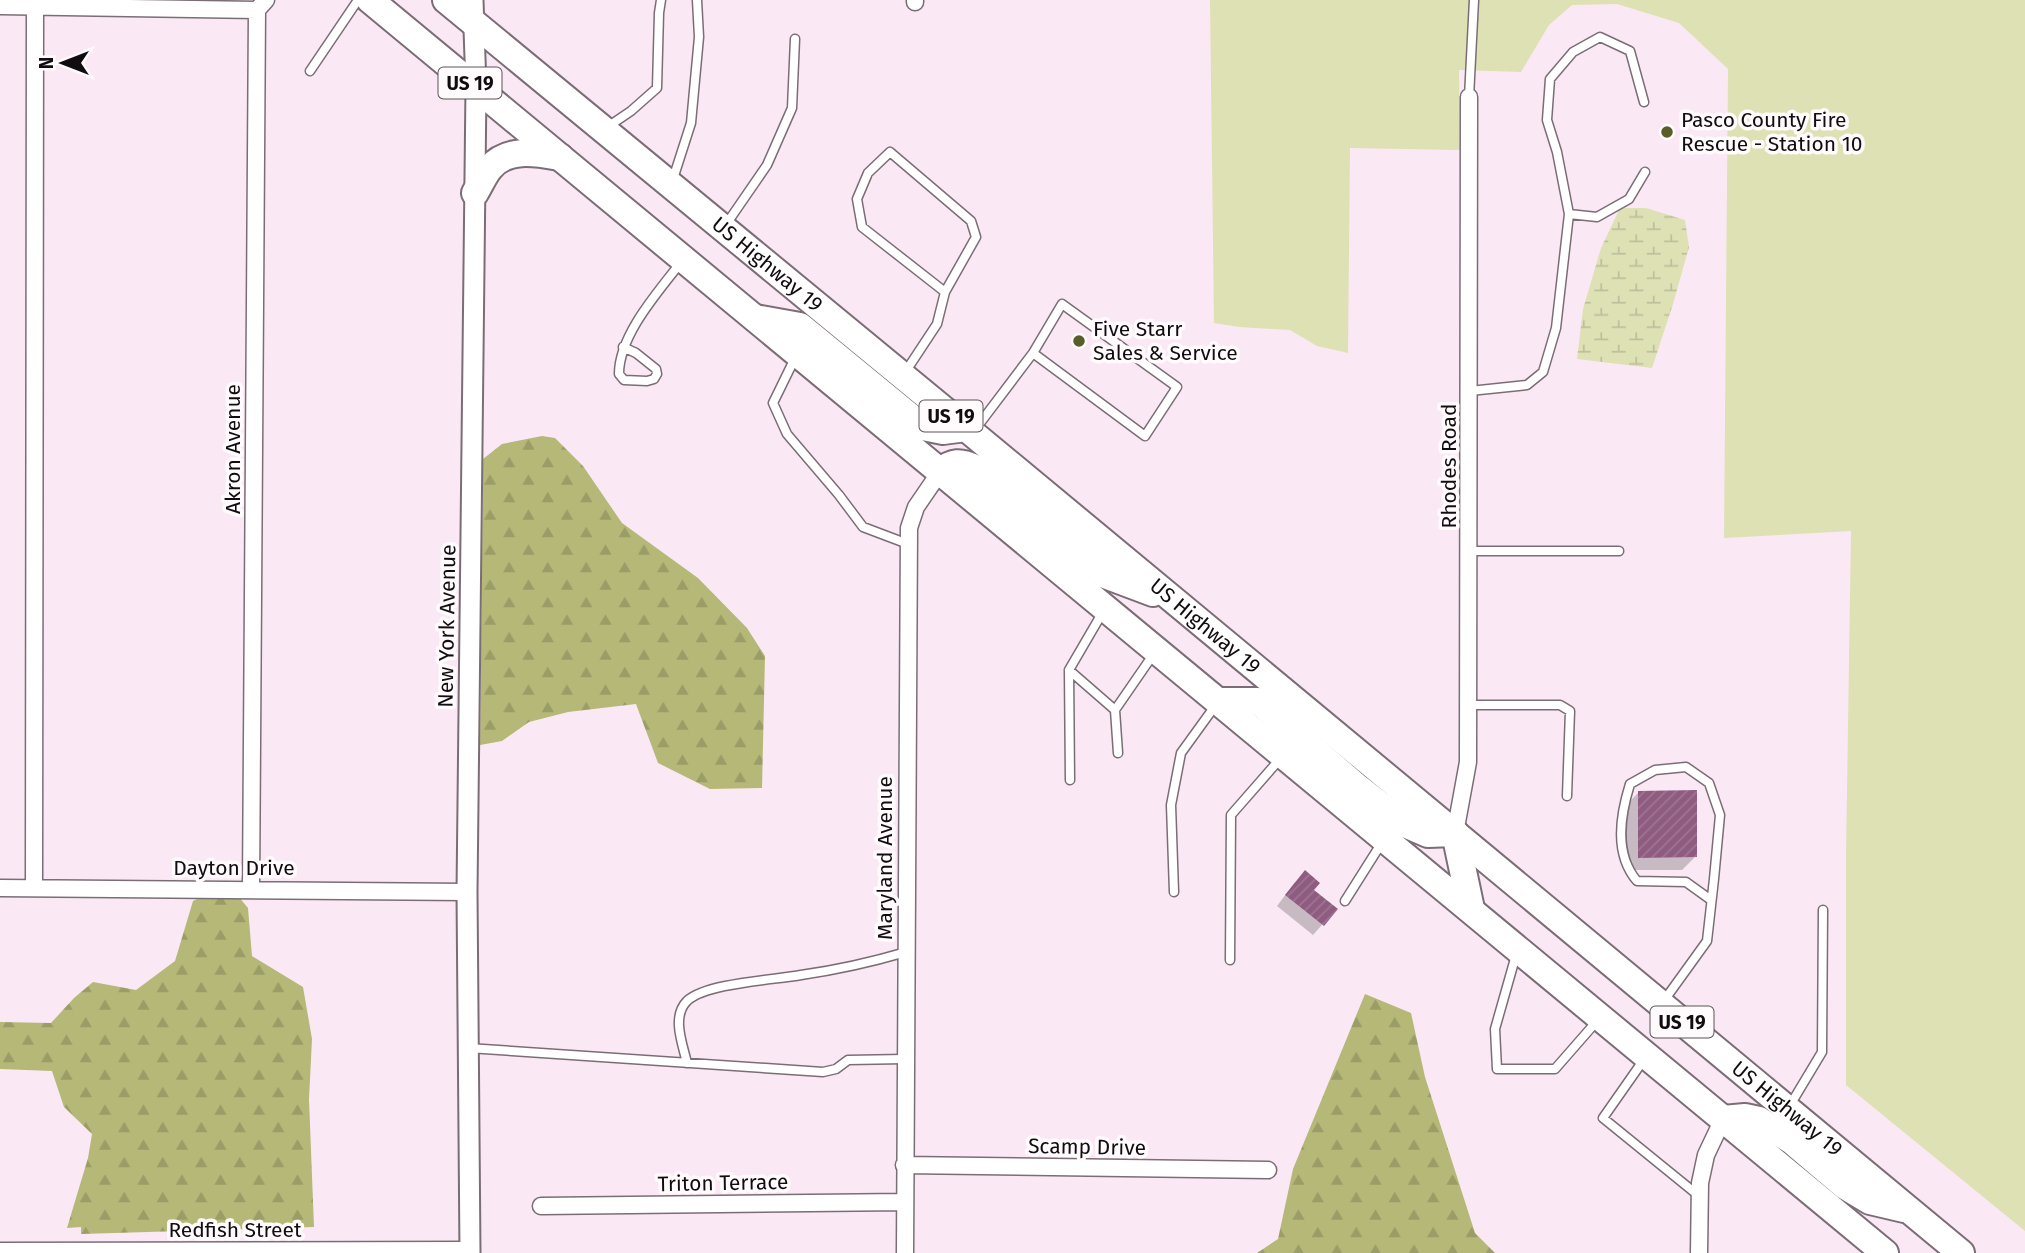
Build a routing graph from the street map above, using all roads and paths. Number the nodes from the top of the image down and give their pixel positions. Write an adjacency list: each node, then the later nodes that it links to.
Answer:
1 (358, 0): 13 (lane)
2 (370, 0): 14 (highway, US 19)
3 (446, 0): 11 (highway, US Highway 19 / US 19)
4 (661, 0): 17 (lane)
5 (697, 0): 20 (lane)
6 (1474, 0): 15 (lane)
7 (259, 3): 8 (street); 52 (street, Akron Avenue)
8 (111, 4): 10 (street)
9 (0, 6): 10 (street)
10 (35, 6): 51 (street)
11 (473, 11): 14 (street, New York Avenue); 17 (highway, US Highway 19 / US 19)
12 (795, 39): 23 (lane)
13 (310, 71)
14 (476, 88): 18 (highway, US 19); 21 (street, New York Avenue)
15 (1469, 97): 31 (street, Rhodes Road)
16 (1644, 102): 22 (lane)
17 (604, 130): 20 (highway, US Highway 19 / US 19)
18 (561, 158): 21 (highway); 24 (highway, US 19)
19 (1646, 172): 22 (lane)
20 (671, 185): 23 (highway, US Highway 19 / US 19)
21 (475, 192): 53 (street, New York Avenue)
22 (1569, 214): 31 (lane)
23 (723, 228): 30 (highway, US Highway 19 / US 19)
24 (683, 259): 26 (highway, US 19); 27 (lane)
25 (945, 292): 25 (lane); 30 (lane)
26 (754, 317): 29 (highway, US 19); 32 (highway)
27 (623, 347): 27 (lane)
28 (1033, 353): 28 (lane); 32 (lane)
29 (798, 354): 33 (highway, US 19); 34 (lane)
30 (903, 376): 32 (highway, US Highway 19 / US 19)
31 (1470, 391): 35 (street, Rhodes Road)
32 (969, 430): 37 (highway, US Highway 19 / US 19)
33 (940, 472): 34 (street, Maryland Avenue); 37 (highway); 38 (highway, US 19)
34 (908, 544): 60 (street, Maryland Avenue)
35 (1470, 551): 36 (lane); 42 (street, Rhodes Road)
36 (1619, 551)
37 (1174, 601): 48 (highway, US Highway 19 / US 19)
38 (1105, 608): 39 (highway, US 19); 40 (lane)
39 (1156, 650): 41 (highway, US 19); 43 (lane)
40 (1069, 670): 43 (lane); 46 (lane)
41 (1219, 701): 45 (highway, US 19); 48 (highway); 54 (lane)
42 (1469, 705): 47 (lane); 48 (street, Rhodes Road)
43 (1115, 710): 44 (lane)
44 (1118, 753)
45 (1284, 755): 49 (highway, US 19); 61 (lane)
46 (1070, 780)
47 (1567, 796)
48 (1455, 833): 57 (highway); 62 (highway, US Highway 19 / US 19)
49 (1385, 838): 56 (lane); 57 (highway, US 19)
50 (0, 888): 51 (street, Dayton Drive)
51 (34, 888): 52 (street, Dayton Drive)
52 (251, 889): 53 (street, Dayton Drive)
53 (467, 891): 64 (street, New York Avenue)
54 (1174, 891)
55 (1711, 900): 55 (lane); 62 (lane)
56 (1345, 901)
57 (1471, 909): 59 (highway, US 19)
58 (1823, 910): 68 (lane)
59 (1518, 948): 63 (highway, US 19); 63 (lane)
60 (906, 952): 66 (street, Maryland Avenue); 67 (lane)
61 (1230, 960)
62 (1661, 1005): 68 (highway, US Highway 19 / US 19)
63 (1600, 1017): 65 (highway, US 19)
64 (468, 1048): 67 (lane); 77 (street, New York Avenue)
65 (1647, 1056): 69 (highway, US 19); 72 (lane)
66 (905, 1059): 67 (lane); 70 (street, Maryland Avenue)
67 (687, 1063)
68 (1787, 1109): 75 (highway, US Highway 19 / US 19)
69 (1723, 1119): 72 (street); 75 (highway); 82 (highway, US 19)
70 (904, 1165): 71 (street, Scamp Drive); 73 (street, Maryland Avenue)
71 (1269, 1170)
72 (1699, 1196): 81 (street)
73 (905, 1202): 74 (street, Triton Terrace); 80 (street, Maryland Avenue)
74 (541, 1206)
75 (1909, 1210): 83 (highway, US Highway 19 / US 19)
76 (0, 1251): 78 (street, Redfish Street)
77 (470, 1251): 79 (street, Redfish Street)
78 (21, 1252): 79 (street, Redfish Street)
79 (252, 1252)
80 (905, 1253)
81 (1699, 1253)
82 (1885, 1253)
83 (1961, 1253)

